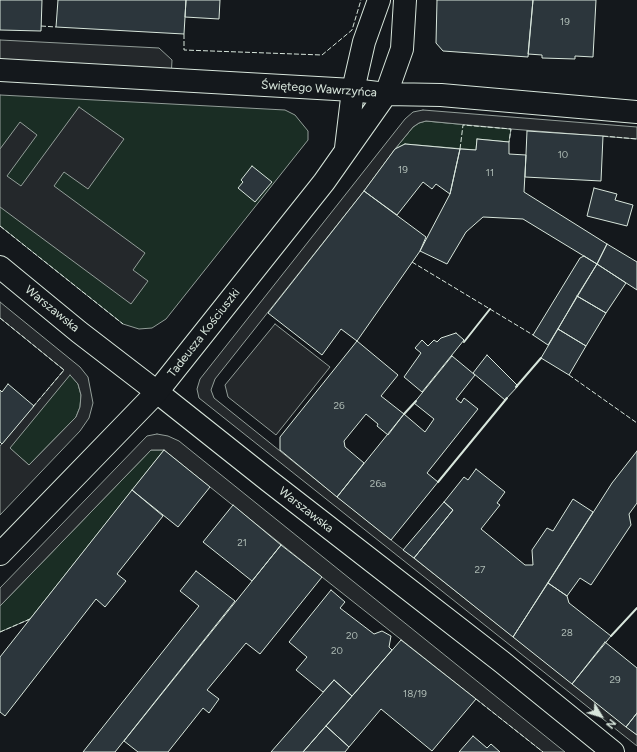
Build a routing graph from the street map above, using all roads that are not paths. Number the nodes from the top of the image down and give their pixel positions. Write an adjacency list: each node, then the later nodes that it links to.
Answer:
1 (380, 0): 4 (street)
2 (405, 0): 5 (street, Tadeusza Kościuszki)
3 (0, 70): 4 (street, Świętego Wawrzyńca)
4 (353, 90): 5 (street, Świętego Wawrzyńca); 7 (street)
5 (386, 94): 6 (street, Świętego Wawrzyńca); 7 (street, Tadeusza Kościuszki)
6 (637, 112)
7 (346, 152): 9 (street, Tadeusza Kościuszki)
8 (0, 267): 9 (street, Warszawska)
9 (157, 392): 10 (street, Tadeusza Kościuszki); 11 (street, Warszawska)
10 (0, 554)
11 (613, 752)

